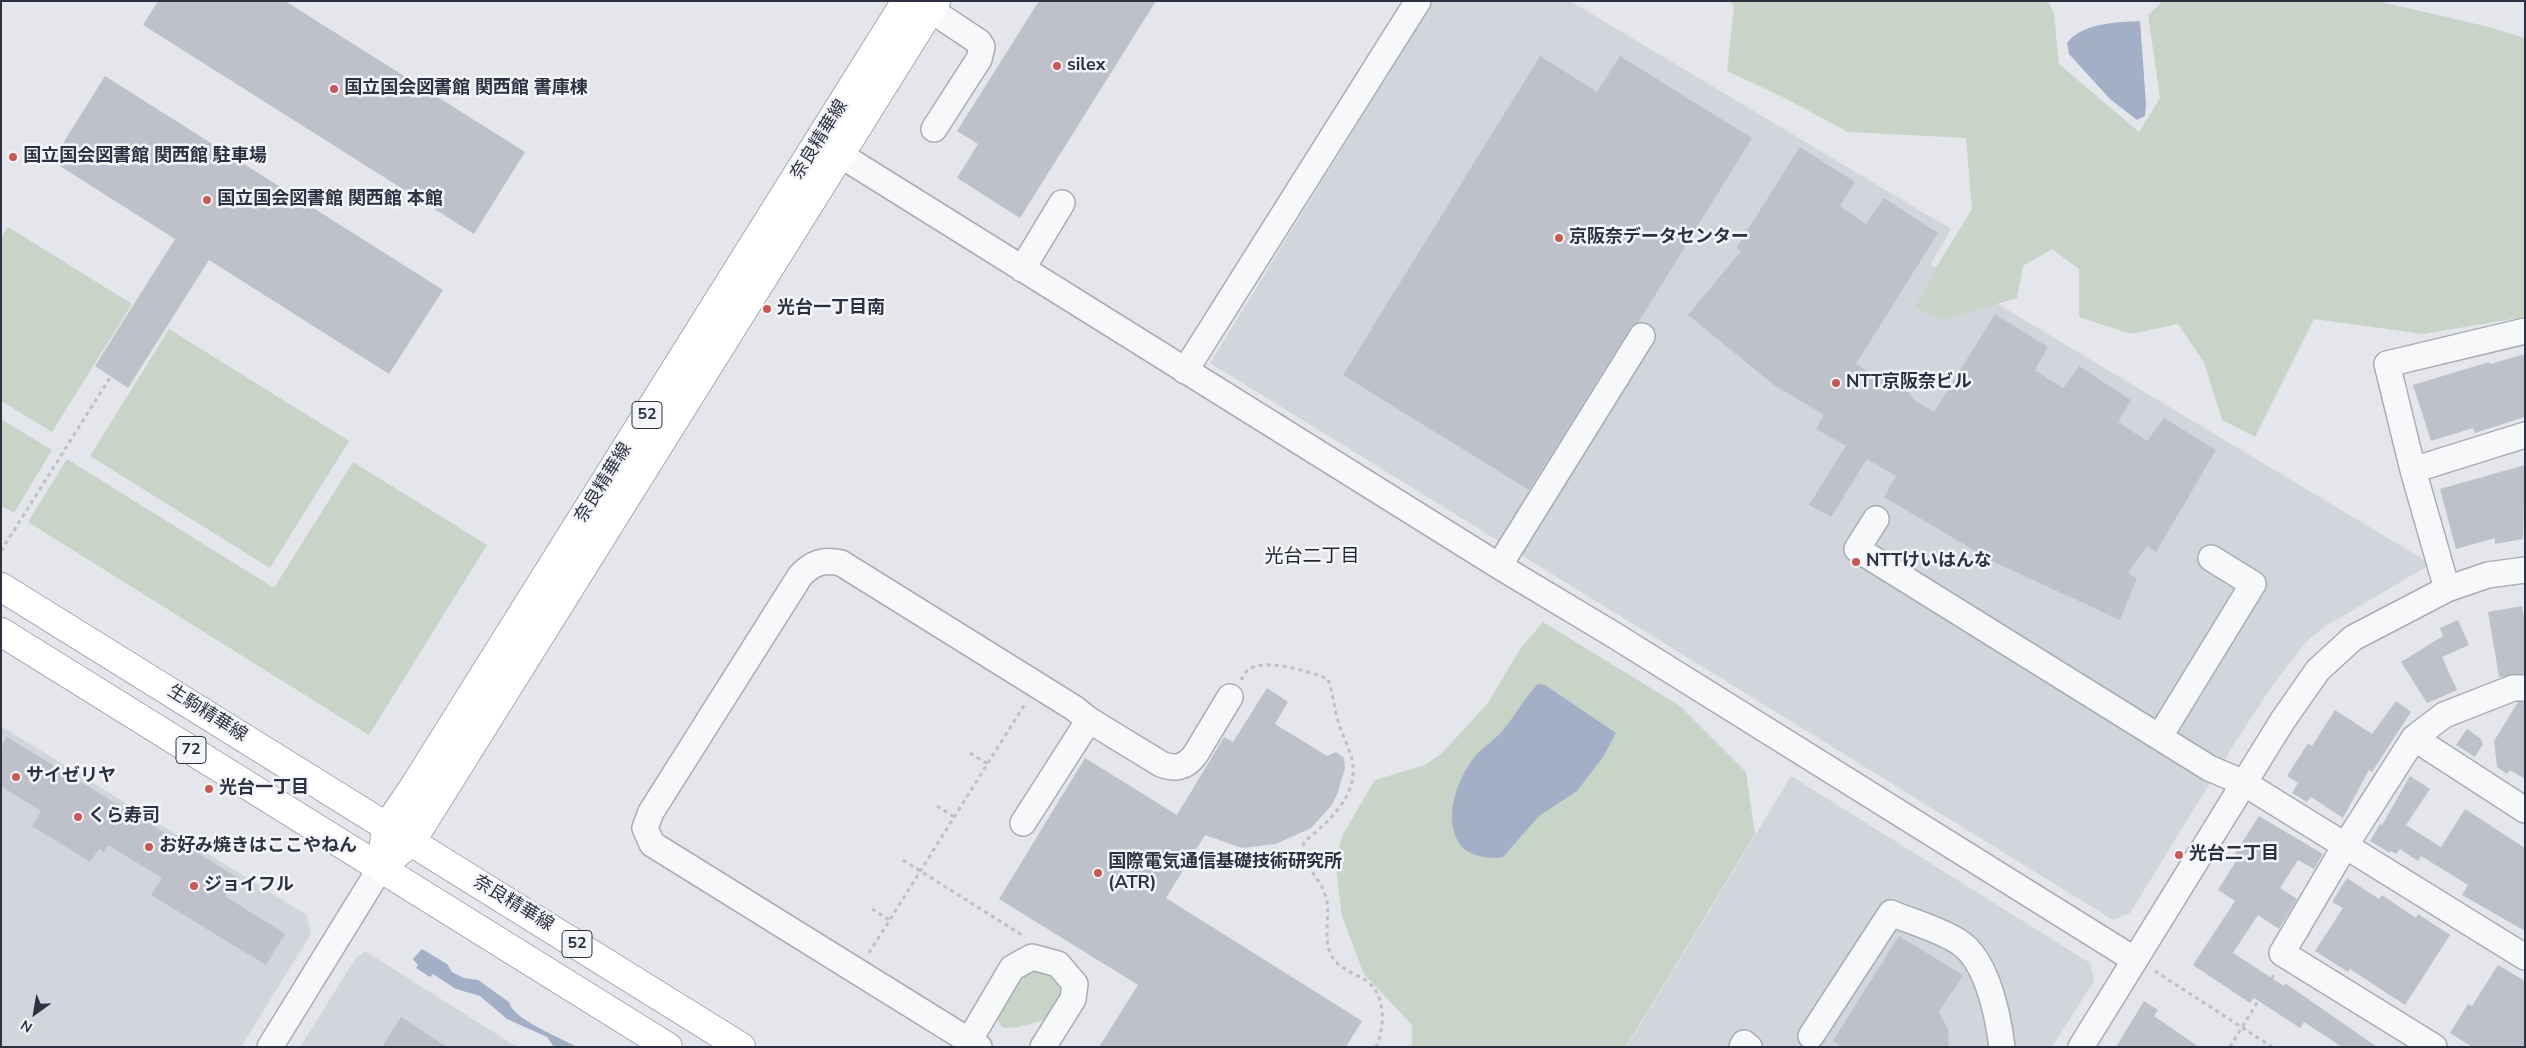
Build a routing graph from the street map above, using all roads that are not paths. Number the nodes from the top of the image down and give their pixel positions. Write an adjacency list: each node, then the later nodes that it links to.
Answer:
1 (1418, 1): 10 (street)
2 (924, 4): 3 (street); 4 (main road, 奈良精華線 / 52); 5 (main road, 奈良精華線 / 52)
3 (934, 129)
4 (818, 141): 5 (street); 28 (main road, 奈良精華線 / 52)
5 (841, 156): 7 (street); 29 (main road, 奈良精華線 / 52)
6 (1062, 203): 7 (street)
7 (1022, 269): 10 (street)
8 (2525, 331): 12 (street)
9 (1642, 336): 15 (street)
10 (1185, 371): 15 (street)
11 (2525, 435): 12 (street)
12 (2413, 470): 18 (street)
13 (1876, 519): 23 (street)
14 (2211, 558): 23 (street)
15 (1499, 566): 33 (street)
16 (2525, 570): 18 (street)
17 (1, 587): 28 (main road, 生駒精華線 / 72)
18 (2447, 589): 25 (street)
19 (1, 632): 31 (main road, 72)
20 (2525, 688): 24 (street)
21 (1230, 697): 22 (street)
22 (1089, 720): 27 (street); 35 (street)
23 (2160, 736): 25 (street)
24 (2414, 738): 26 (street); 30 (street)
25 (2244, 783): 30 (street); 33 (street)
26 (2525, 810)
27 (1023, 823)
28 (386, 828): 29 (main road, 生駒精華線 / 72); 31 (main road, 奈良精華線 / 52)
29 (411, 842): 31 (main road, 奈良精華線 / 52); 38 (main road, 奈良精華線 / 52)
30 (2345, 846): 32 (street); 44 (street)
31 (381, 867): 36 (street); 37 (main road, 52)
32 (2525, 957)
33 (2144, 965): 43 (street)
34 (1811, 1036): 42 (street)
35 (974, 1044): 39 (street)
36 (270, 1047)
37 (668, 1047)
38 (742, 1047)
39 (1043, 1047)
40 (1742, 1047): 41 (street)
41 (1749, 1047)
42 (2002, 1047)
43 (2081, 1047)
44 (2434, 1047)

